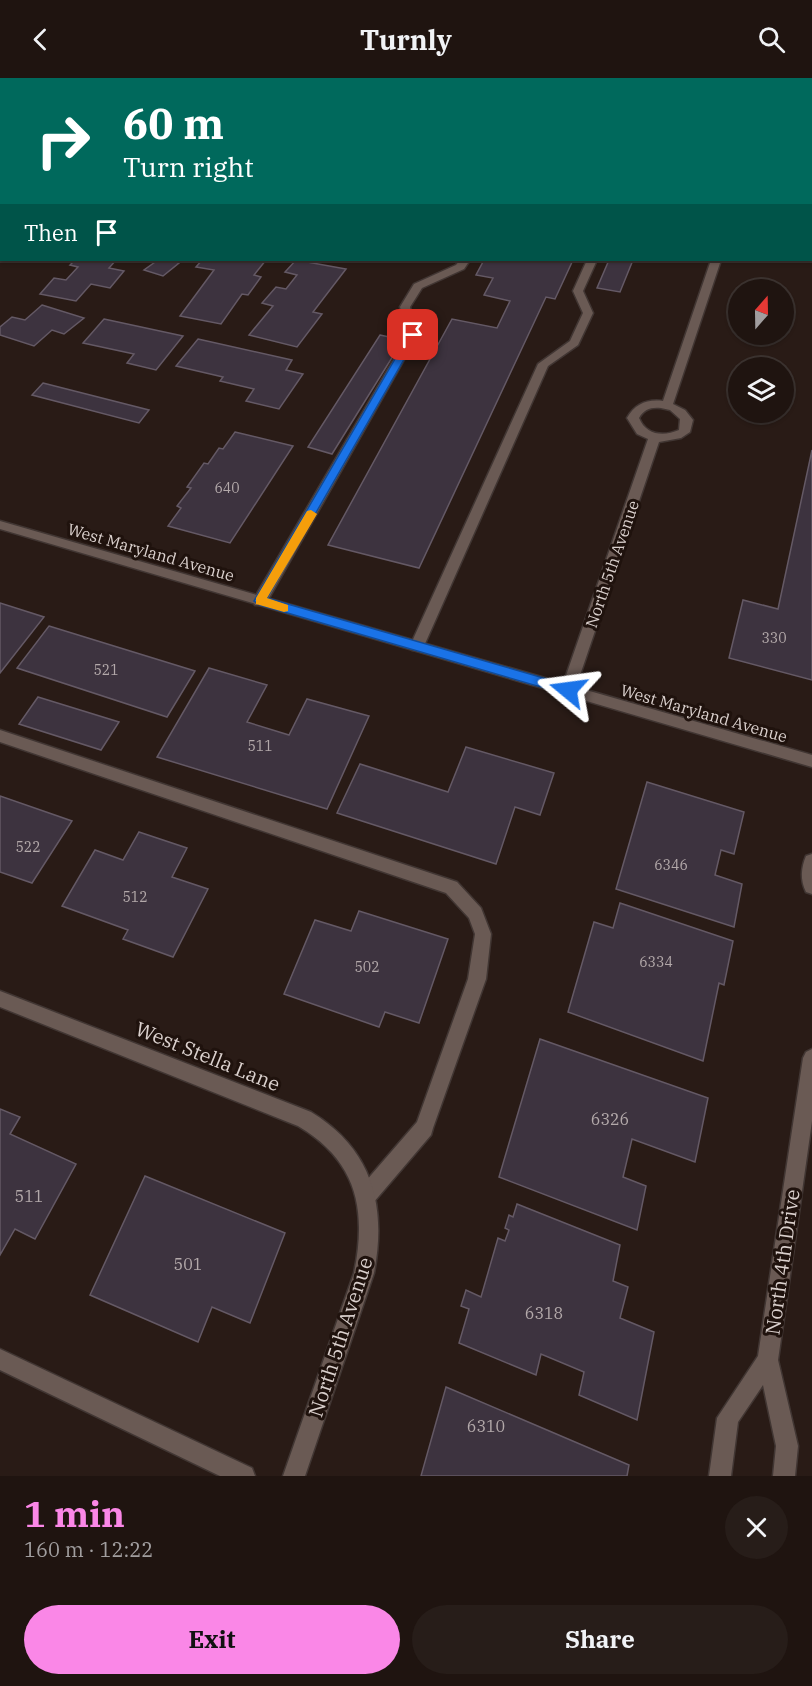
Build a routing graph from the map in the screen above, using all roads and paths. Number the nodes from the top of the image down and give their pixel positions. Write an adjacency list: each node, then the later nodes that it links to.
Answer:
1 (464, 261): 7 (street)
2 (592, 261): 8 (street)
3 (716, 261): 4 (street)
4 (667, 405): 5 (street); 5 (street)
5 (655, 437): 9 (street, North 5th Avenue)
6 (0, 525): 7 (street, West Maryland Avenue)
7 (260, 601): 8 (street, West Maryland Avenue)
8 (417, 646): 9 (street, West Maryland Avenue)
9 (568, 690): 11 (street, West Maryland Avenue)
10 (0, 736): 16 (street)
11 (812, 761)
12 (812, 861): 13 (street)
13 (812, 887)
14 (0, 999): 16 (street, West Stella Lane)
15 (812, 1058): 18 (street, North 4th Drive)
16 (366, 1196): 20 (street, North 5th Avenue)
17 (0, 1359): 19 (street)
18 (768, 1360): 21 (street, North 4th Drive); 22 (street, North 4th Drive)
19 (244, 1476)
20 (294, 1476)
21 (720, 1476)
22 (784, 1476)

